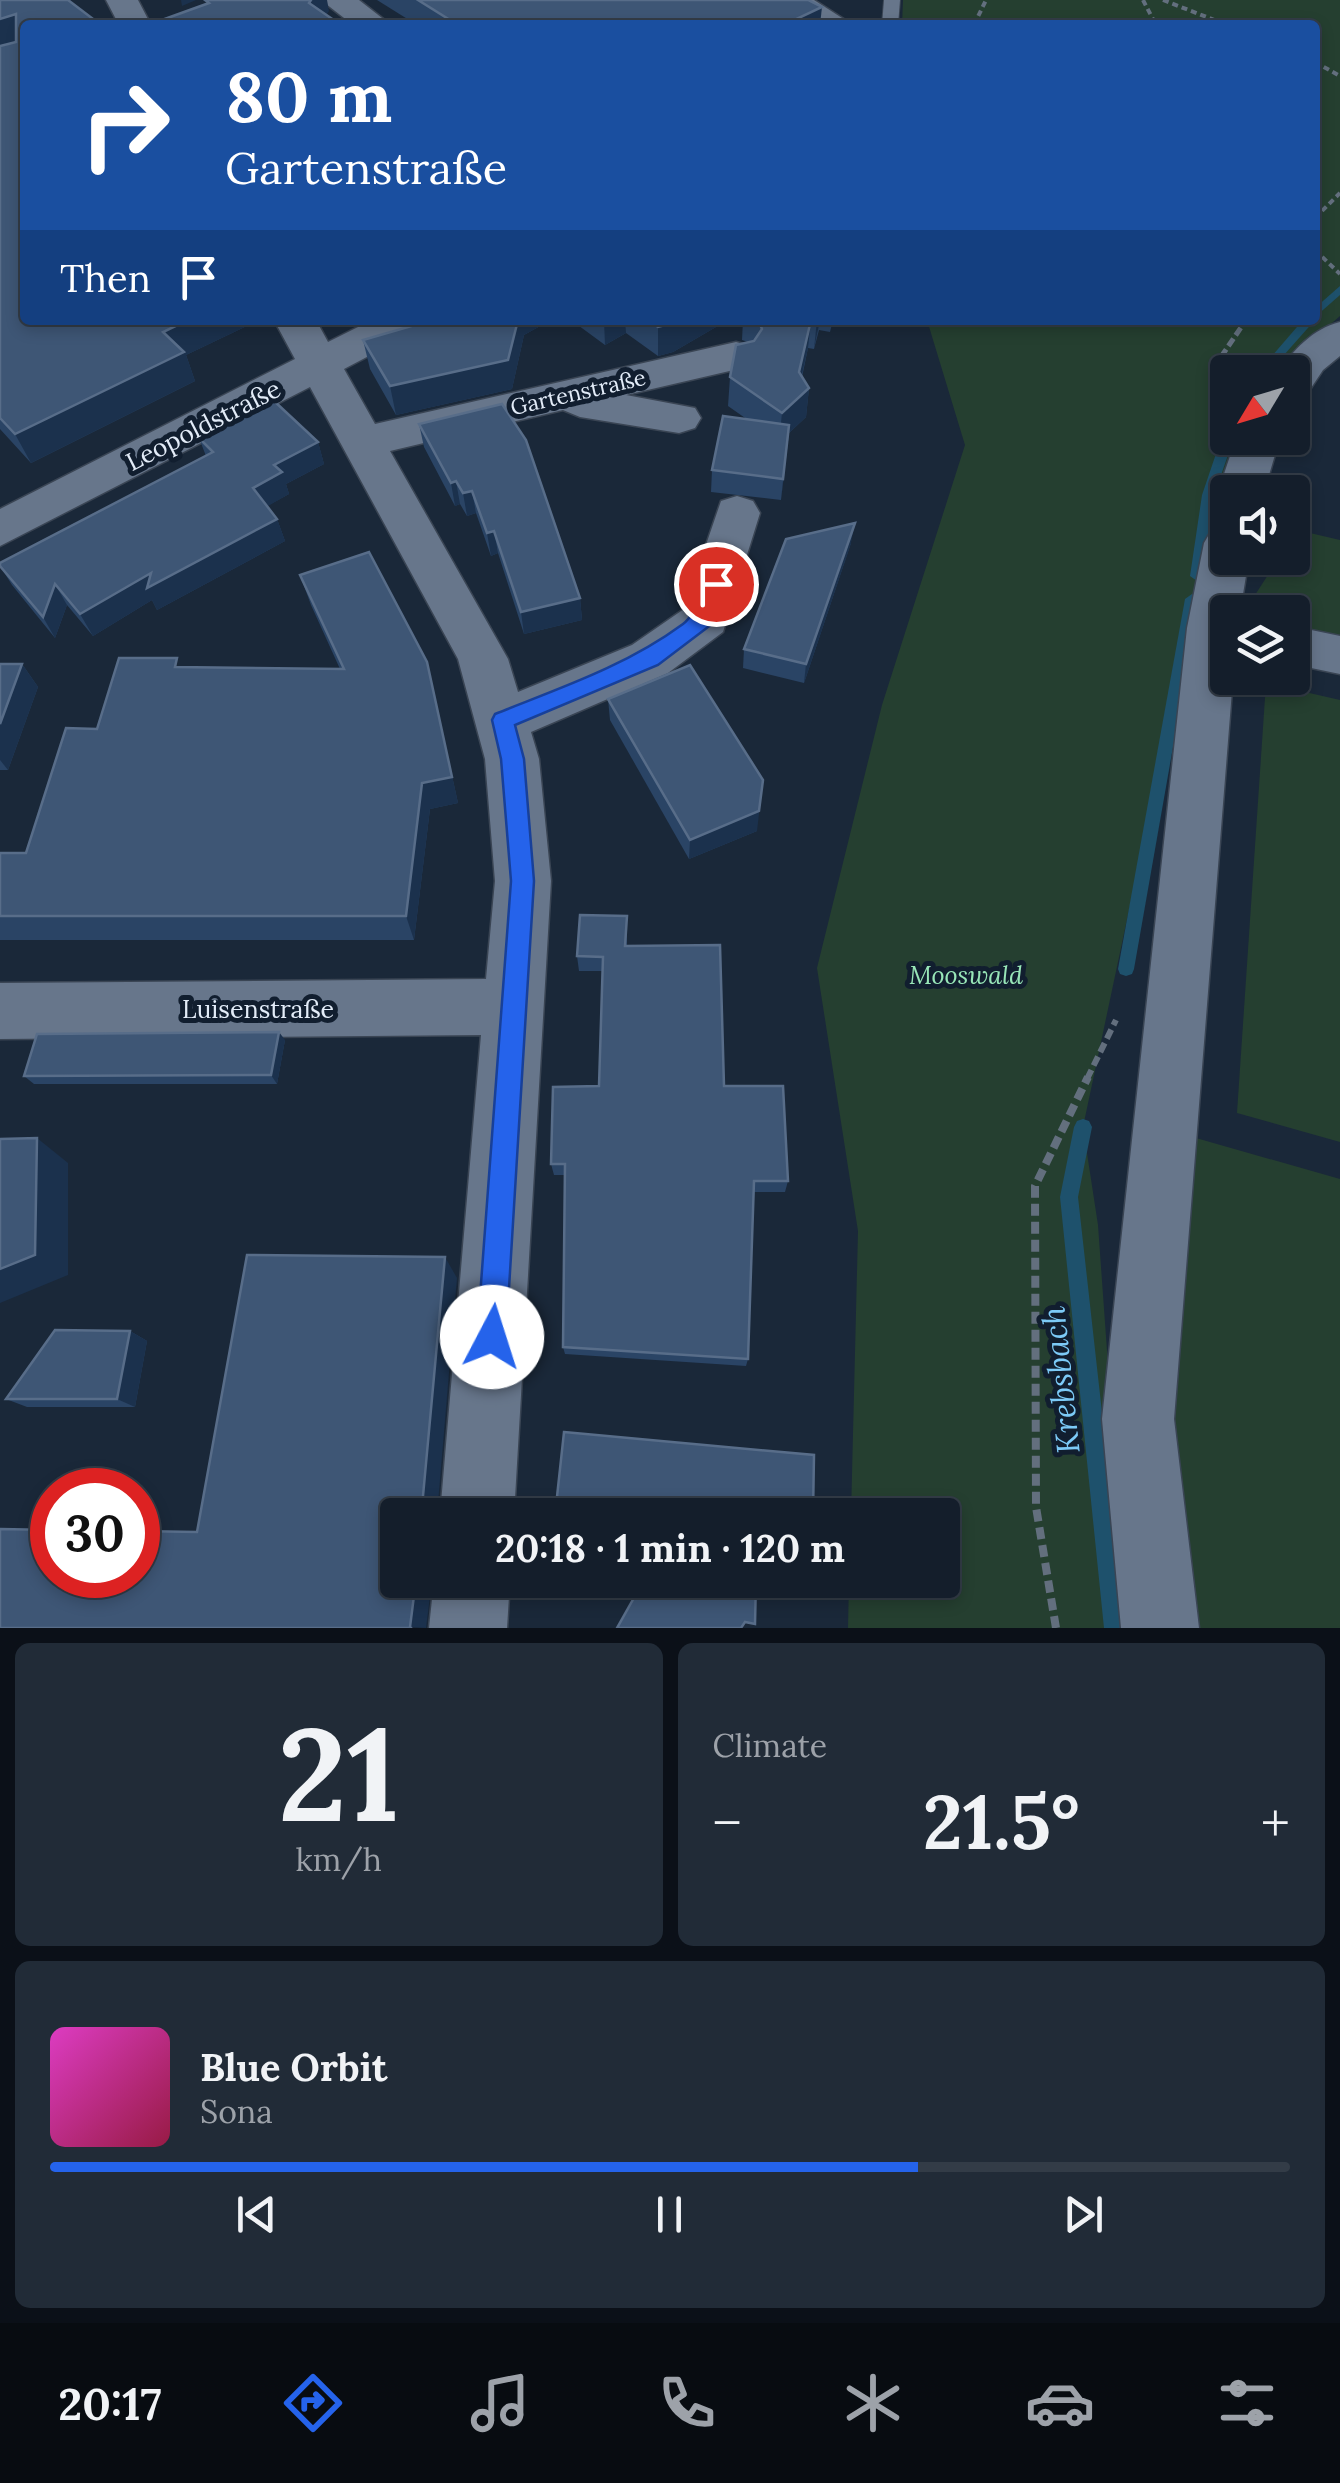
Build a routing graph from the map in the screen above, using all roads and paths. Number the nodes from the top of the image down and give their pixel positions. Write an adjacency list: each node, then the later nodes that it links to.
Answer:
1 (337, 0): 4 (street)
2 (788, 0): 5 (street)
3 (1163, 0): 6 (path)
4 (367, 20)
5 (827, 20)
6 (1214, 20)
7 (1340, 193): 8 (path)
8 (1320, 213)
9 (1320, 255): 10 (path)
10 (1340, 274)
11 (297, 325): 18 (street)
12 (396, 325): 18 (street, Leopoldstraße)
13 (1243, 325): 15 (path)
14 (1340, 334): 17 (street)
15 (1223, 355)
16 (736, 356): 19 (street, Gartenstraße)
17 (1310, 358)
18 (318, 365): 21 (street); 23 (street, Leopoldstraße)
19 (552, 398): 20 (street); 21 (street, Gartenstraße)
20 (679, 418)
21 (362, 442): 27 (street)
22 (738, 513): 27 (street)
23 (0, 529)
24 (1310, 649): 25 (street)
25 (1340, 655)
26 (1213, 695): 35 (street)
27 (503, 720): 29 (street)
28 (1118, 1006): 34 (path)
29 (515, 1007): 30 (street, Luisenstraße); 31 (street)
30 (0, 1011)
31 (478, 1498)
32 (470, 1598): 33 (street)
33 (468, 1628)
34 (1056, 1628)
35 (1160, 1628)

